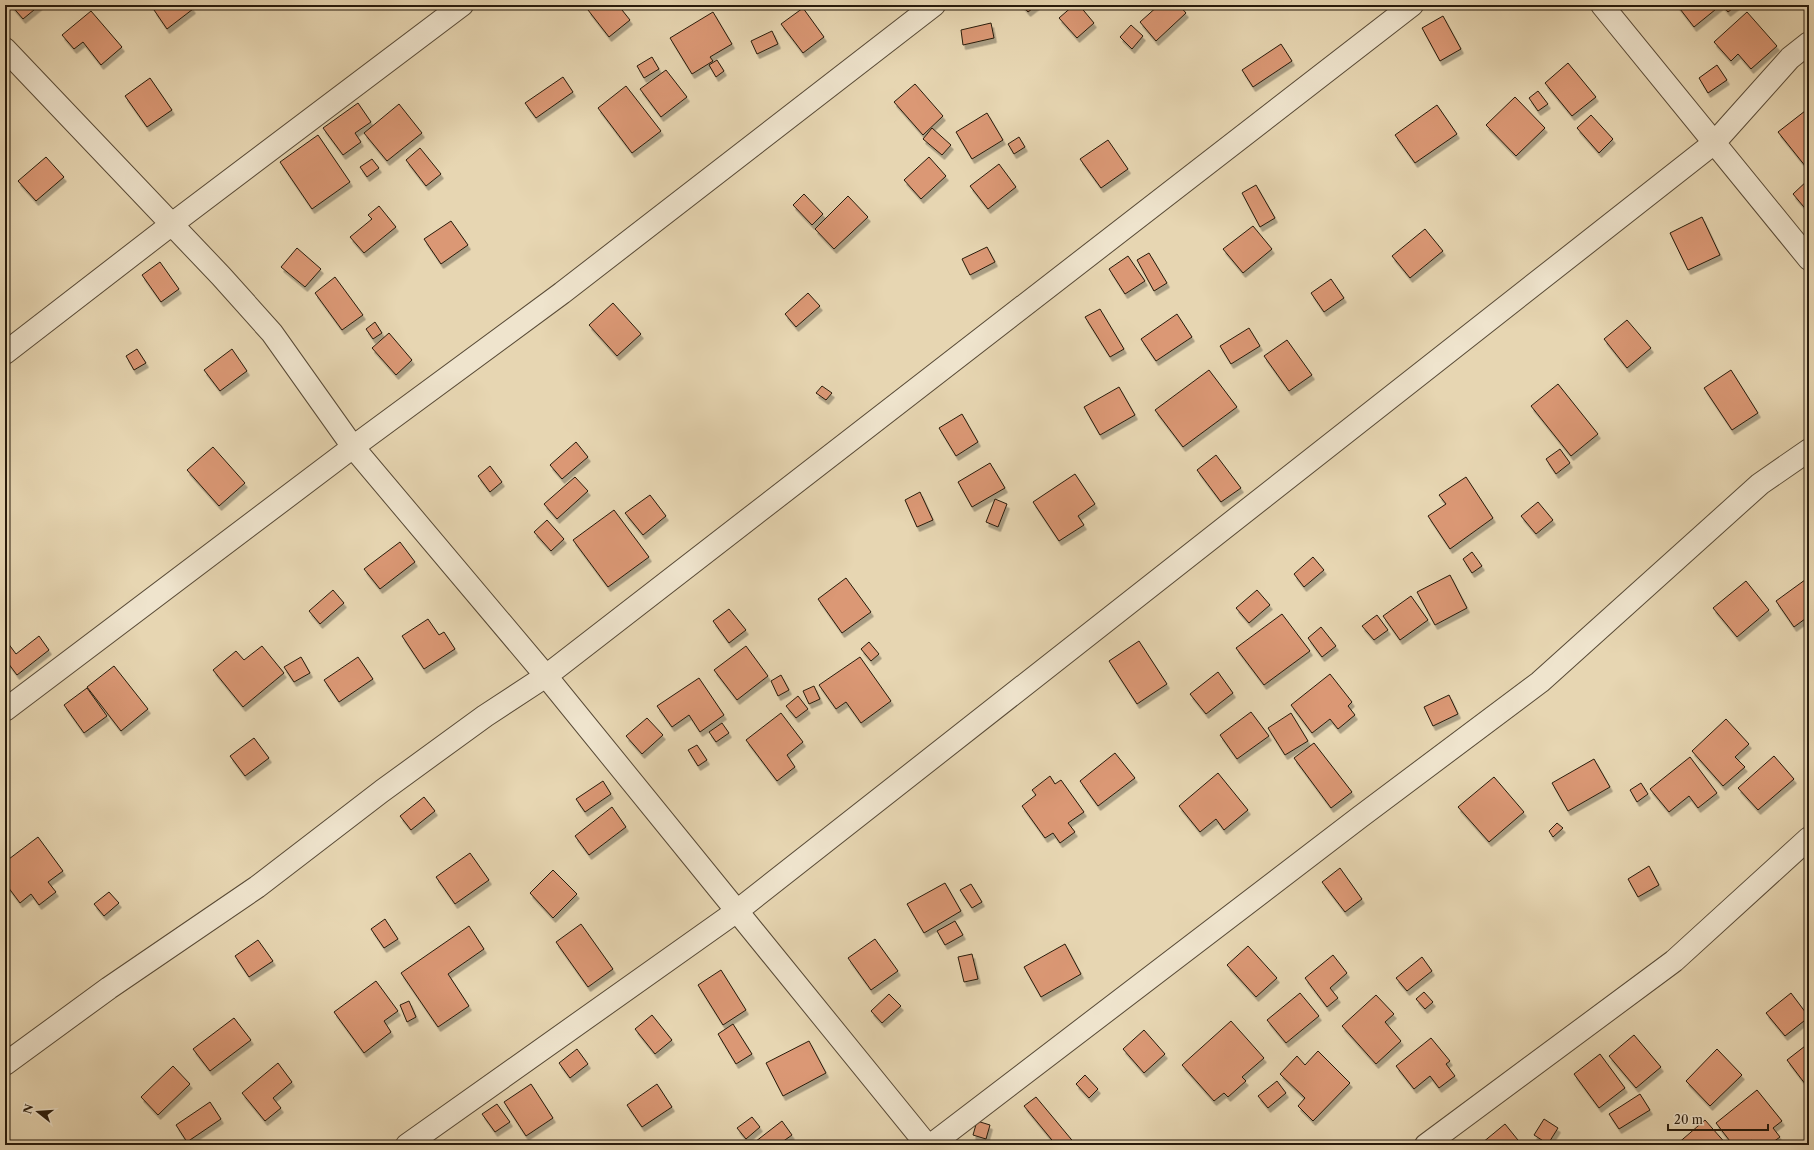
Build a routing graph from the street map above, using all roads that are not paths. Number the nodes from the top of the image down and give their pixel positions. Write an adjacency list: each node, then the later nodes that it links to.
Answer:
1 (462, 5): 8 (street)
2 (934, 5): 11 (street)
3 (1412, 5): 13 (street)
4 (1602, 5): 7 (street)
5 (1809, 43): 7 (street)
6 (5, 49): 8 (street)
7 (1714, 143): 9 (street); 16 (street)
8 (172, 224): 10 (street); 11 (street)
9 (1809, 260)
10 (5, 353)
11 (353, 447): 13 (street); 14 (street)
12 (1809, 450): 20 (street)
13 (546, 676): 16 (street); 17 (street)
14 (5, 710)
15 (1809, 838): 21 (street)
16 (737, 911): 18 (street); 19 (street)
17 (5, 1064)
18 (407, 1145)
19 (927, 1145)
20 (931, 1145)
21 (1426, 1145)

